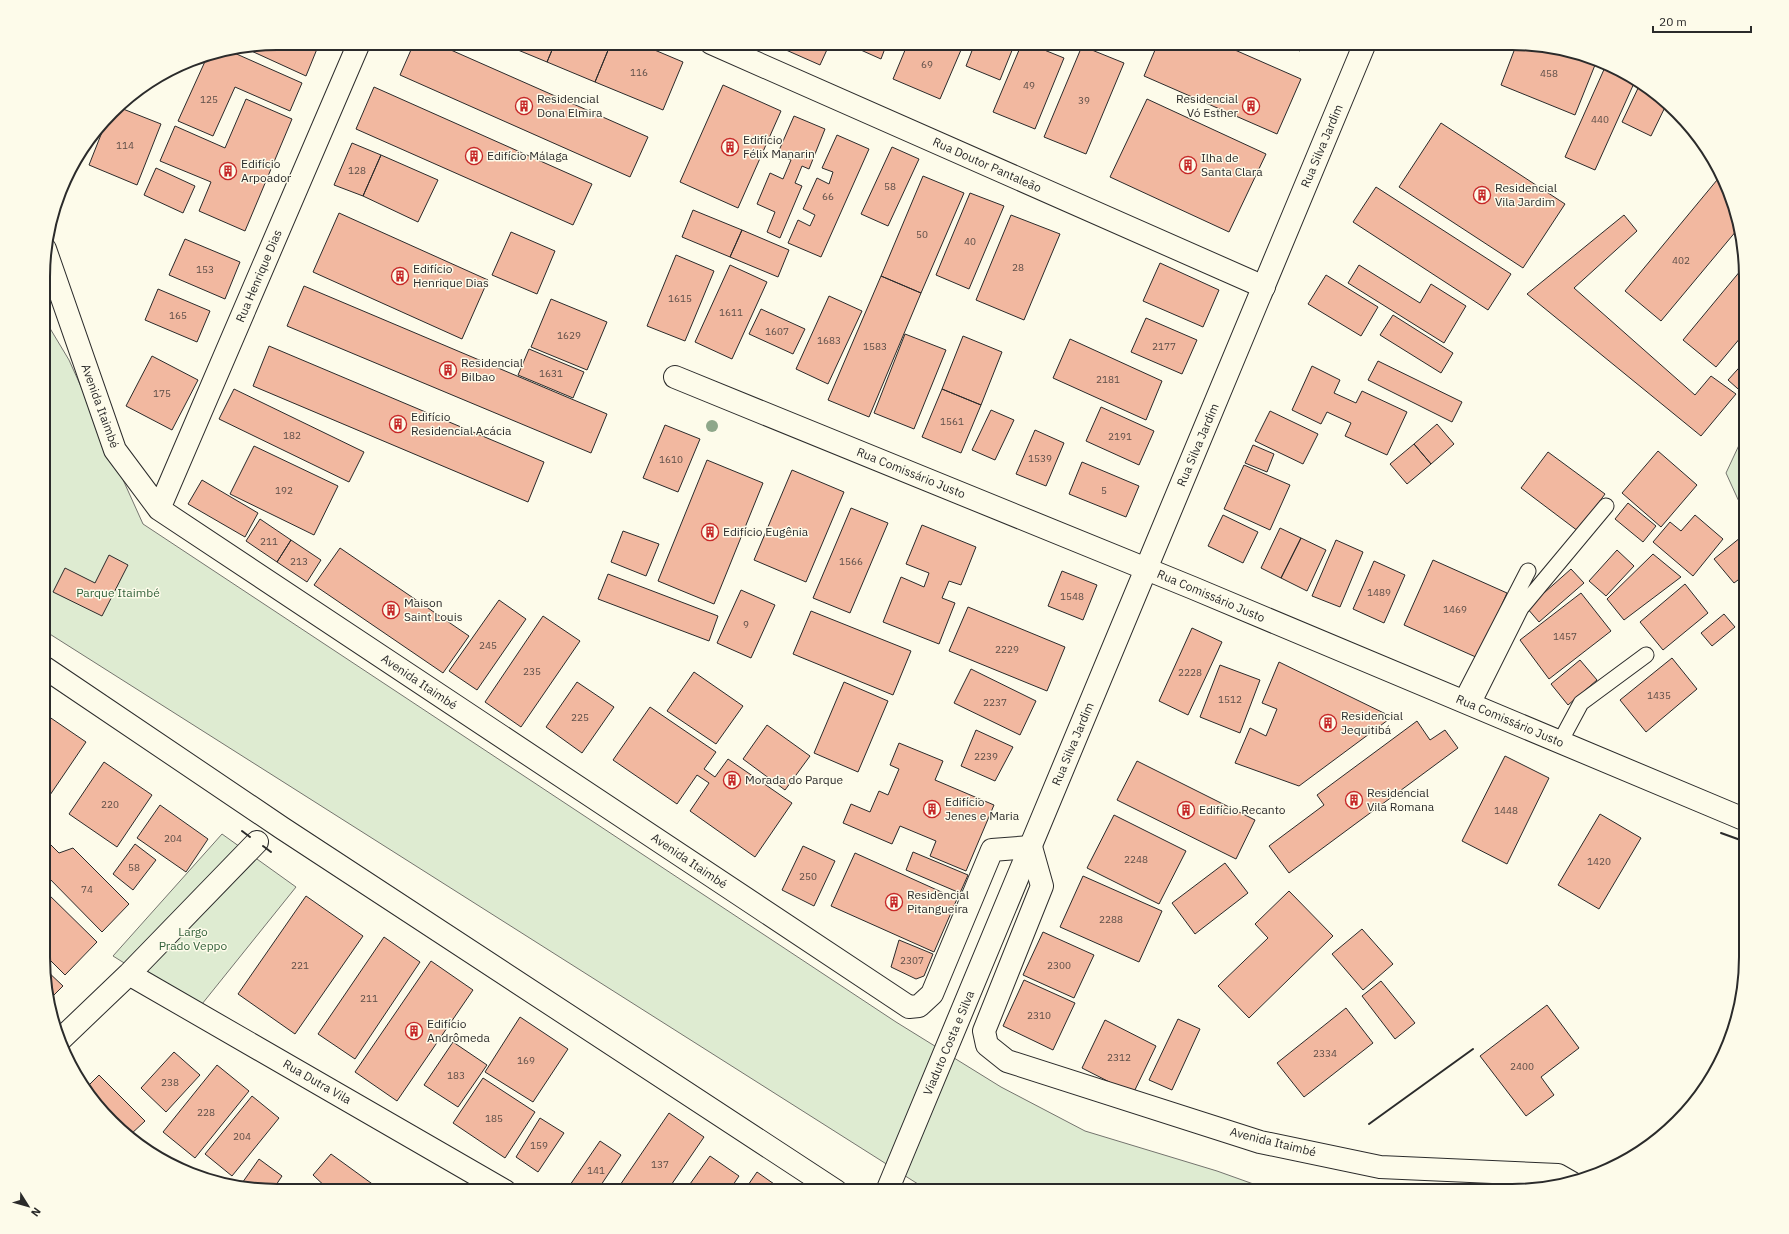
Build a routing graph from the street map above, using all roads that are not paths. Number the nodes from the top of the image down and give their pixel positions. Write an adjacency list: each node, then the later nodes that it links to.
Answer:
1 (356, 50): 8 (street, Rua Henrique Dias)
2 (727, 50): 5 (street, Rua Doutor Pantaleão)
3 (1362, 50): 5 (street, Rua Silva Jardim)
4 (50, 263): 8 (street, Avenida Itaimbé)
5 (1264, 287): 9 (street, Rua Silva Jardim)
6 (675, 377): 9 (street, Rua Comissário Justo)
7 (1606, 506): 13 (lane)
8 (159, 509): 17 (street, Avenida Itaimbé)
9 (1146, 569): 13 (street, Rua Comissário Justo); 17 (street, Rua Silva Jardim)
10 (1528, 571): 13 (lane)
11 (1646, 655): 14 (lane)
12 (50, 671): 23 (street)
13 (1466, 703): 14 (street, Rua Comissário Justo)
14 (1560, 742): 15 (street, Rua Comissário Justo)
15 (1739, 817)
16 (257, 842): 19 (street)
17 (1031, 847): 18 (street, Rua Silva Jardim); 21 (street, Avenida Itaimbé)
18 (1010, 894): 24 (street, Viaduto Costa e Silva)
19 (129, 974): 20 (street); 22 (street, Rua Dutra Vila)
20 (64, 1036)
21 (1563, 1178)
22 (492, 1184)
23 (825, 1184)
24 (890, 1184)

